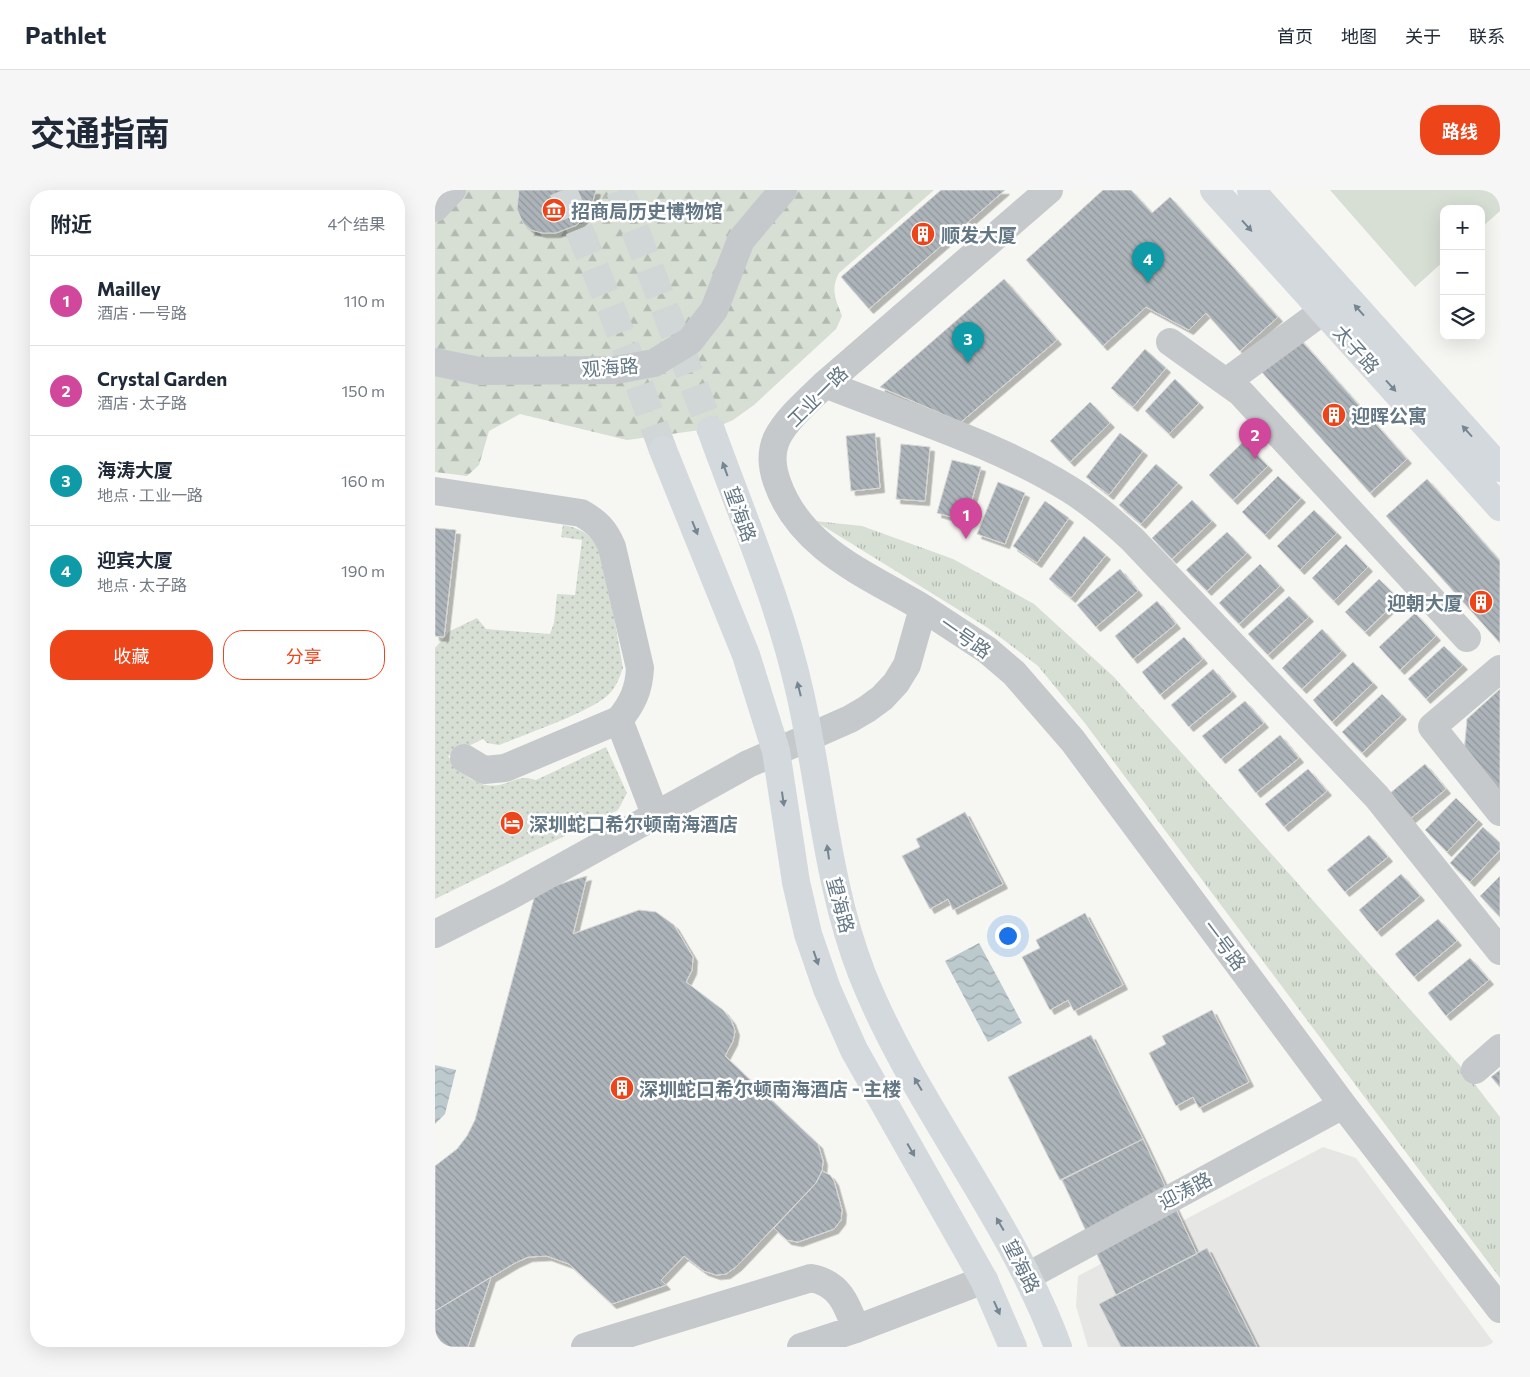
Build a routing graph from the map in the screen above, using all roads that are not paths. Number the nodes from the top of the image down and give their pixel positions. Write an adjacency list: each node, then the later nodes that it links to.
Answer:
1 (452, 190): 6 (street)
2 (783, 190): 9 (street, 观海路)
3 (1049, 190): 11 (street, 工业一路)
4 (1214, 190): 7 (main road, 太子路, one-way to 7)
5 (1251, 190): 14 (main road, 太子路, one-way to 5)
6 (435, 208)
7 (1323, 311): 10 (street); 16 (main road, 太子路, one-way to 16)
8 (1170, 342): 10 (street)
9 (435, 362)
10 (1226, 382): 18 (street)
11 (825, 384): 17 (street, 工业一路); 27 (street)
12 (711, 430): 21 (main road, 望海路, one-way to 12)
13 (663, 450): 22 (main road, 望海路, one-way to 22)
14 (1500, 468)
15 (435, 491): 20 (street)
16 (1500, 507)
17 (923, 608): 21 (street); 30 (street, 一号路)
18 (1467, 638)
19 (1500, 669): 24 (street)
20 (619, 720): 23 (street); 25 (street)
21 (809, 737): 22 (street); 31 (main road, 望海路, one-way to 21)
22 (776, 751): 25 (street); 32 (main road, 望海路, one-way to 32)
23 (464, 758)
24 (1500, 812)
25 (655, 814): 26 (street)
26 (435, 934)
27 (1500, 951)
28 (1500, 1048): 29 (street)
29 (1475, 1070)
30 (1343, 1105): 31 (street, 迎涛路); 33 (street, 一号路)
31 (1028, 1276): 38 (main road, 望海路)
32 (984, 1280): 34 (street); 37 (main road, 望海路, one-way to 37)
33 (1500, 1309)
34 (856, 1328): 35 (street); 36 (street)
35 (585, 1347)
36 (801, 1347)
37 (1013, 1347)
38 (1058, 1347)

